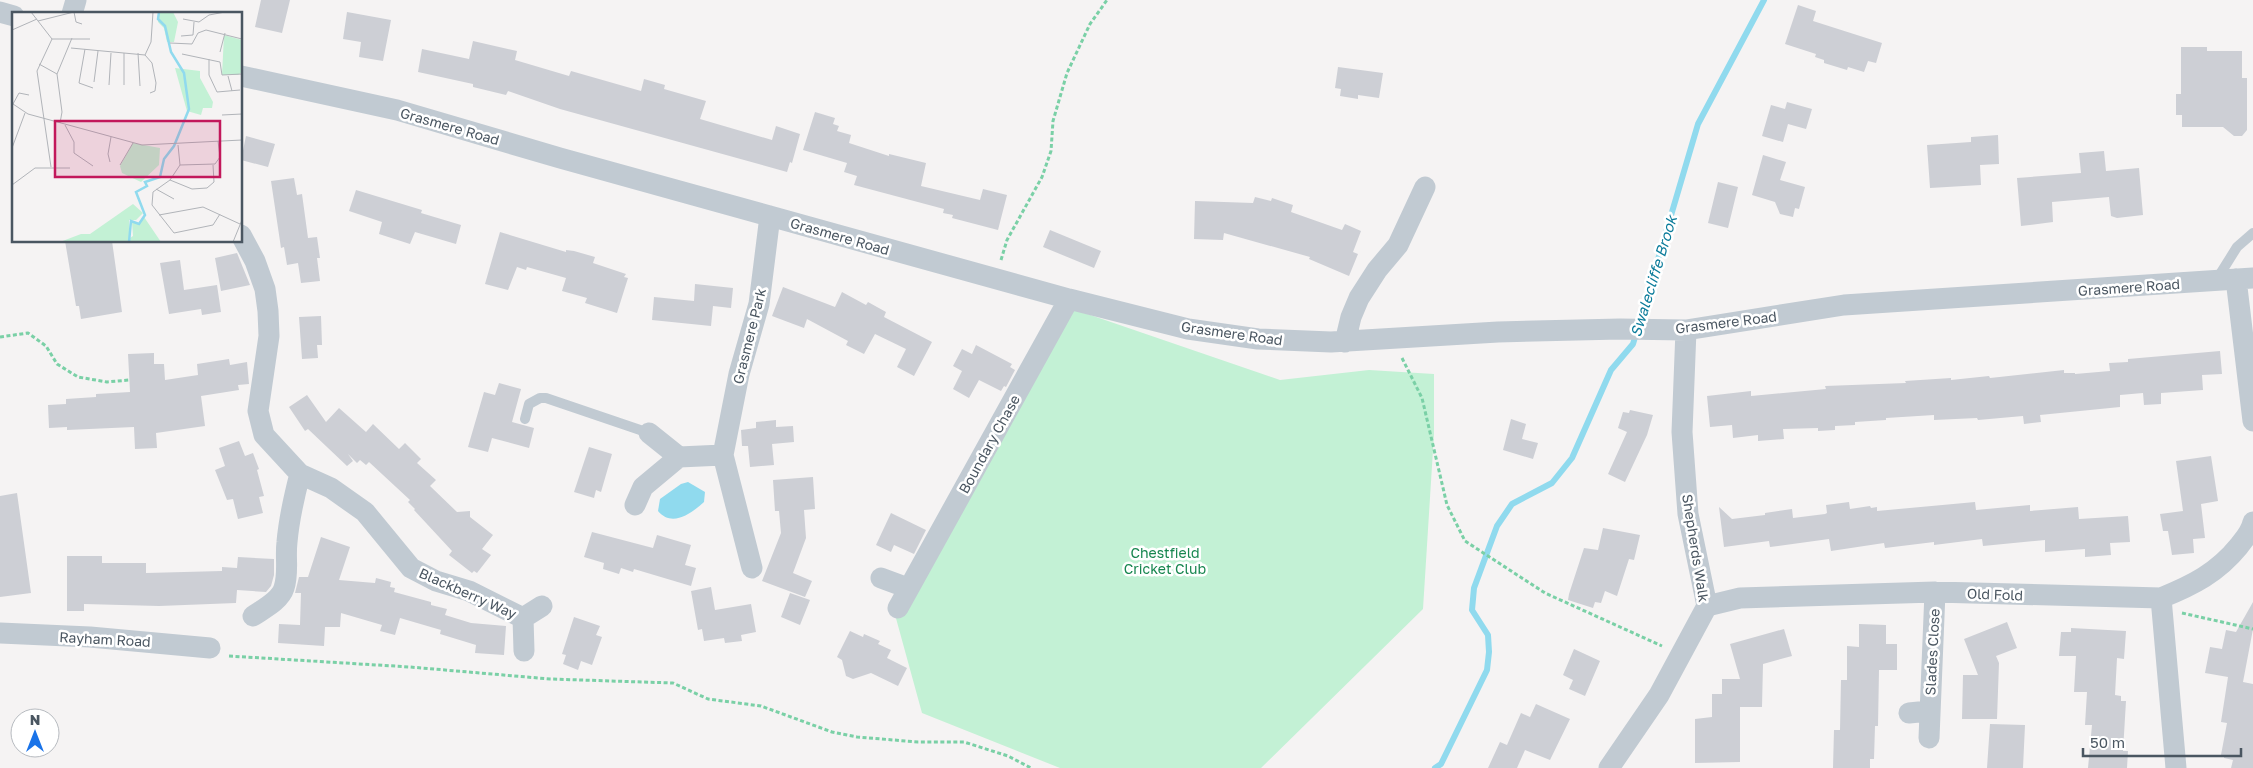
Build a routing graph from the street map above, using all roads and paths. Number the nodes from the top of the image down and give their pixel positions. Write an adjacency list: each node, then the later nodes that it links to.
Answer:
1 (1107, 0): 8 (path)
2 (242, 76): 4 (street, Grasmere Road)
3 (1425, 187): 13 (street)
4 (770, 216): 8 (street, Grasmere Road); 18 (street, Grasmere Park)
5 (2253, 234): 7 (lane)
6 (242, 237): 20 (street, Blackberry Way)
7 (2235, 279): 10 (street, Grasmere Road); 16 (street)
8 (996, 280): 9 (street, Grasmere Road)
9 (1069, 299): 13 (street, Grasmere Road); 25 (street, Boundary Chase)
10 (1686, 330): 12 (street, Grasmere Road); 29 (street, Shepherds Walk)
11 (0, 337): 14 (path)
12 (1392, 340): 13 (street, Grasmere Road); 37 (path)
13 (1346, 342)
14 (129, 380)
15 (525, 419): 17 (lane)
16 (2253, 421)
17 (649, 433): 19 (street)
18 (722, 455): 19 (street); 23 (street, Grasmere Park)
19 (679, 458): 21 (street)
20 (300, 474): 31 (street); 32 (street, Blackberry Way)
21 (636, 505)
22 (2253, 522): 27 (street, Old Fold)
23 (752, 568)
24 (881, 578): 25 (street)
25 (908, 588): 30 (street, Boundary Chase)
26 (1935, 592): 27 (street, Old Fold); 29 (street, Old Fold); 38 (street, Slades Close)
27 (2162, 604): 33 (path); 41 (street)
28 (542, 606): 32 (street, Blackberry Way)
29 (1707, 606): 37 (street, Shepherds Walk)
30 (898, 608)
31 (253, 616)
32 (523, 618): 36 (street, Blackberry Way)
33 (2253, 629)
34 (0, 633): 35 (street, Rayham Road)
35 (216, 652): 39 (path)
36 (524, 652)
37 (1681, 655): 40 (street, Shepherds Walk)
38 (1929, 738)
39 (1031, 768)
40 (1609, 768)
41 (2176, 768)

